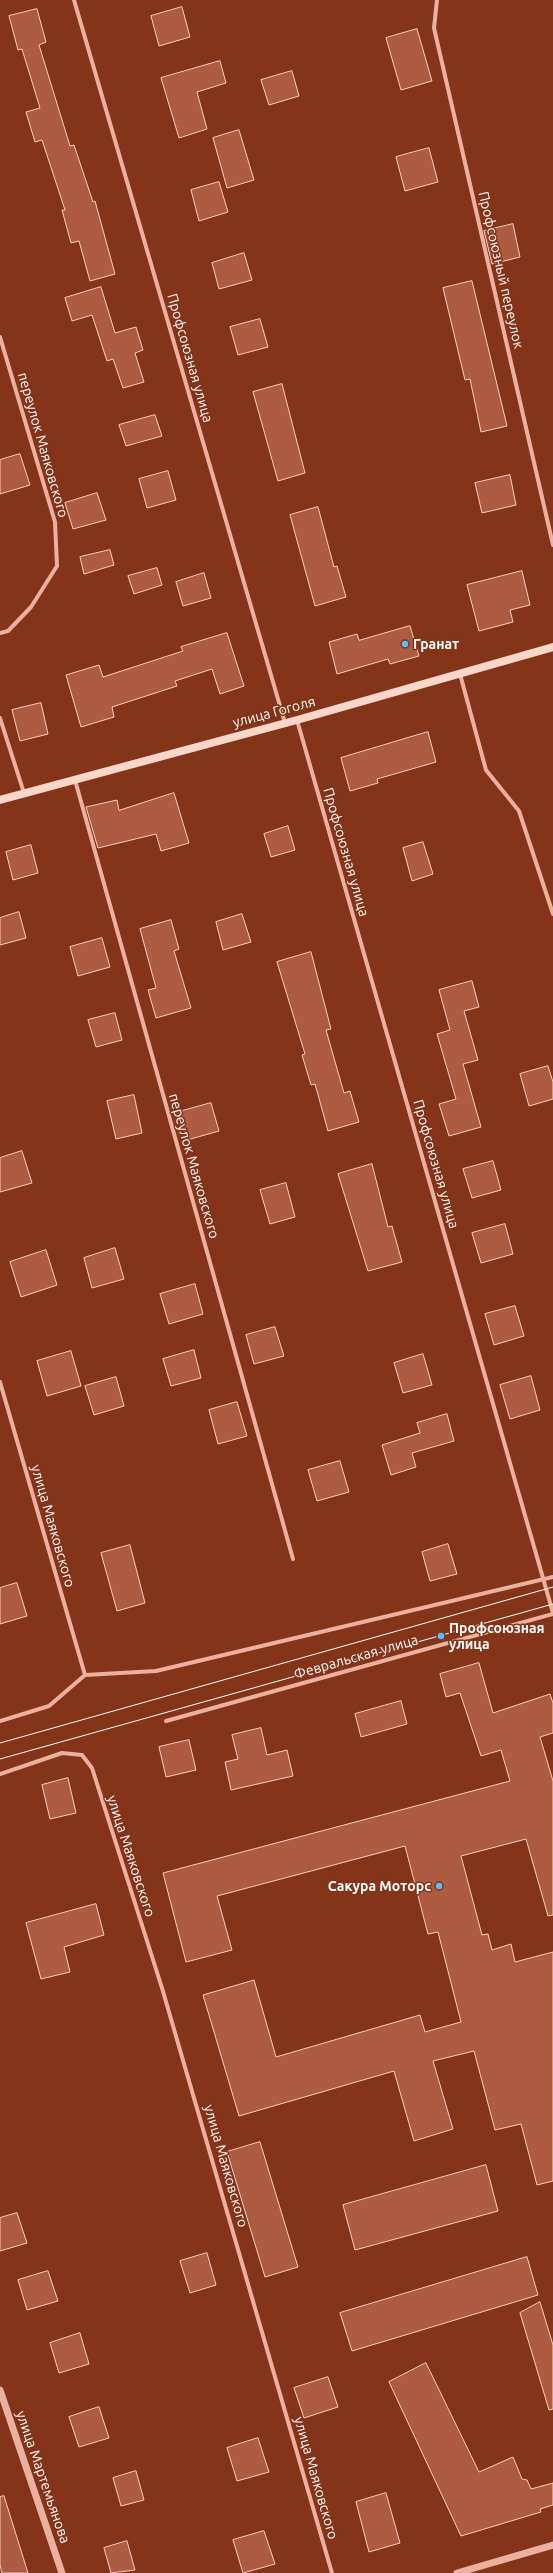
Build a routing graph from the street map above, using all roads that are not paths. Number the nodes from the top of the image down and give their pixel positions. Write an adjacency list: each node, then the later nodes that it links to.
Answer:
1 (74, 0): 10 (street, Профсоюзная улица)
2 (437, 0): 4 (street, Профсоюзный переулок)
3 (0, 337): 5 (street, переулок Маяковского)
4 (553, 545)
5 (0, 633)
6 (553, 647): 7 (main road, улица Гоголя)
7 (460, 673): 9 (main road, улица Гоголя); 14 (street)
8 (0, 718): 12 (street)
9 (297, 720): 10 (main road, улица Гоголя); 18 (street, Профсоюзная улица)
10 (285, 723): 11 (main road, улица Гоголя)
11 (75, 780): 12 (main road, улица Гоголя); 16 (street, переулок Маяковского)
12 (24, 794): 13 (main road, улица Гоголя)
13 (0, 800)
14 (553, 914)
15 (0, 1382): 20 (street, улица Маяковского)
16 (293, 1559)
17 (553, 1577): 18 (street)
18 (544, 1580): 19 (street, Профсоюзная улица); 20 (street)
19 (553, 1614): 22 (street, Февральская улица)
20 (85, 1675): 21 (street)
21 (0, 1721)
22 (166, 1721)
23 (0, 1774): 27 (street, улица Маяковского)
24 (0, 2390): 26 (street, улица Мартемьянова)
25 (553, 2545): 28 (street)
26 (62, 2573)
27 (332, 2573)
28 (457, 2573)

